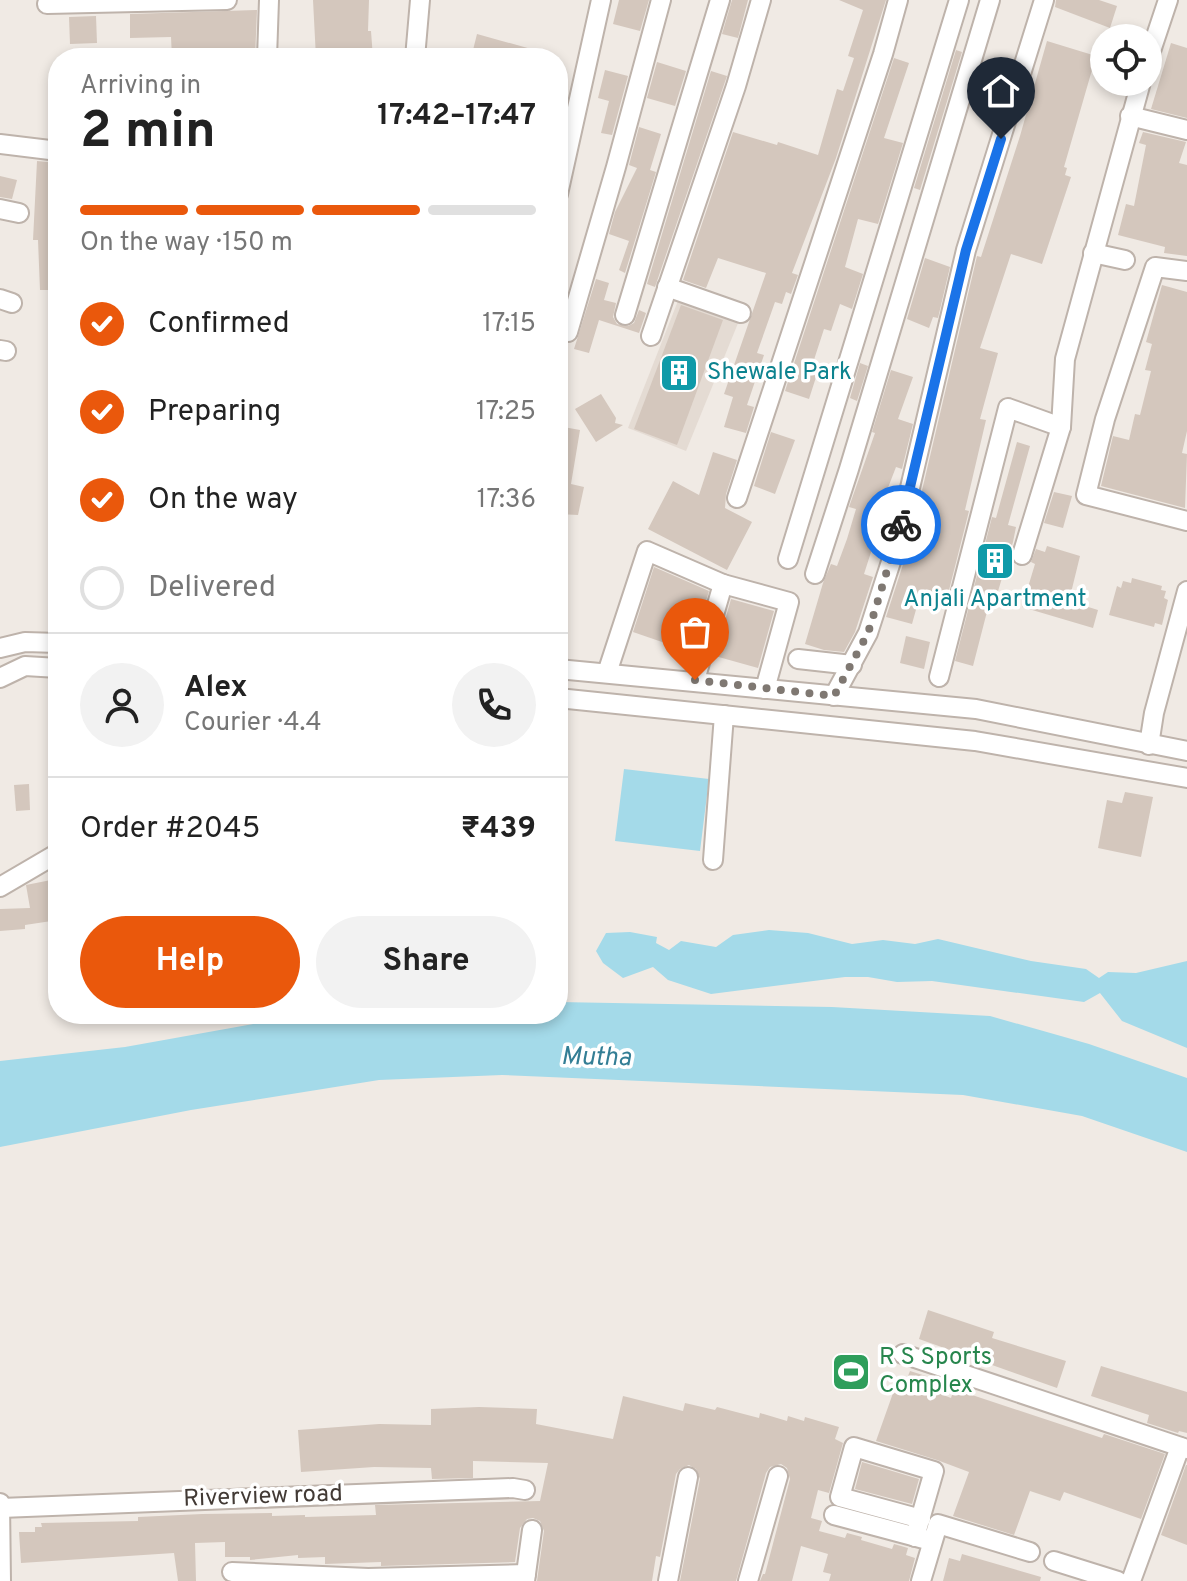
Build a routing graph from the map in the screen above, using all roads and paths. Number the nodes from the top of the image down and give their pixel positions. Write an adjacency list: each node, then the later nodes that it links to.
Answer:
1 (227, 0): 13 (street)
2 (269, 0): 15 (street)
3 (420, 0): 16 (street)
4 (601, 0): 18 (street)
5 (661, 0): 31 (street)
6 (720, 0): 30 (street)
7 (761, 0): 28 (street)
8 (898, 0): 34 (street)
9 (959, 0): 37 (street)
10 (990, 0): 38 (street)
11 (1044, 0): 44 (street)
12 (1168, 0): 14 (street)
13 (47, 4)
14 (1160, 24)
15 (267, 48)
16 (416, 48)
17 (1136, 96): 19 (street)
18 (568, 111)
19 (1130, 116): 20 (street); 25 (street)
20 (1187, 130)
21 (0, 144): 22 (street)
22 (48, 150)
23 (0, 209): 24 (street)
24 (19, 213)
25 (1093, 253): 26 (street); 33 (street)
26 (1125, 260)
27 (1187, 271): 35 (street)
28 (667, 287): 29 (street); 32 (street)
29 (741, 313)
30 (625, 315)
31 (568, 332)
32 (651, 336)
33 (1061, 427): 36 (street); 48 (street)
34 (737, 498)
35 (1187, 521)
36 (1022, 555)
37 (788, 559)
38 (815, 574)
39 (723, 584): 47 (street); 50 (street); 51 (street)
40 (1187, 591): 55 (street)
41 (48, 643): 42 (street)
42 (0, 648)
43 (798, 659): 44 (street)
44 (852, 665): 52 (street)
45 (48, 667): 49 (street)
46 (568, 670): 47 (street)
47 (607, 673): 50 (street)
48 (939, 677)
49 (0, 678)
50 (695, 680): 51 (street)
51 (765, 689): 52 (street)
52 (834, 696): 55 (street)
53 (568, 699): 54 (street)
54 (724, 715): 57 (street); 59 (street)
55 (1149, 745): 56 (street)
56 (1187, 751)
57 (1187, 778)
58 (48, 859): 60 (street)
59 (713, 860)
60 (0, 887)
61 (903, 1354): 62 (street)
62 (1184, 1448): 81 (street)
63 (778, 1476): 78 (street)
64 (688, 1477): 77 (street)
65 (525, 1490): 67 (street, Riverview road)
66 (853, 1500): 69 (street); 69 (street); 69 (street)
67 (0, 1505): 72 (street)
68 (532, 1530): 75 (street)
69 (923, 1532): 70 (street); 79 (street)
70 (1030, 1552)
71 (1054, 1561): 80 (street)
72 (0, 1565): 76 (street)
73 (232, 1572): 74 (street)
74 (309, 1578): 75 (street)
75 (526, 1578)
76 (1, 1581)
77 (668, 1581)
78 (748, 1581)
79 (921, 1581)
80 (1118, 1581)
81 (1131, 1581)

